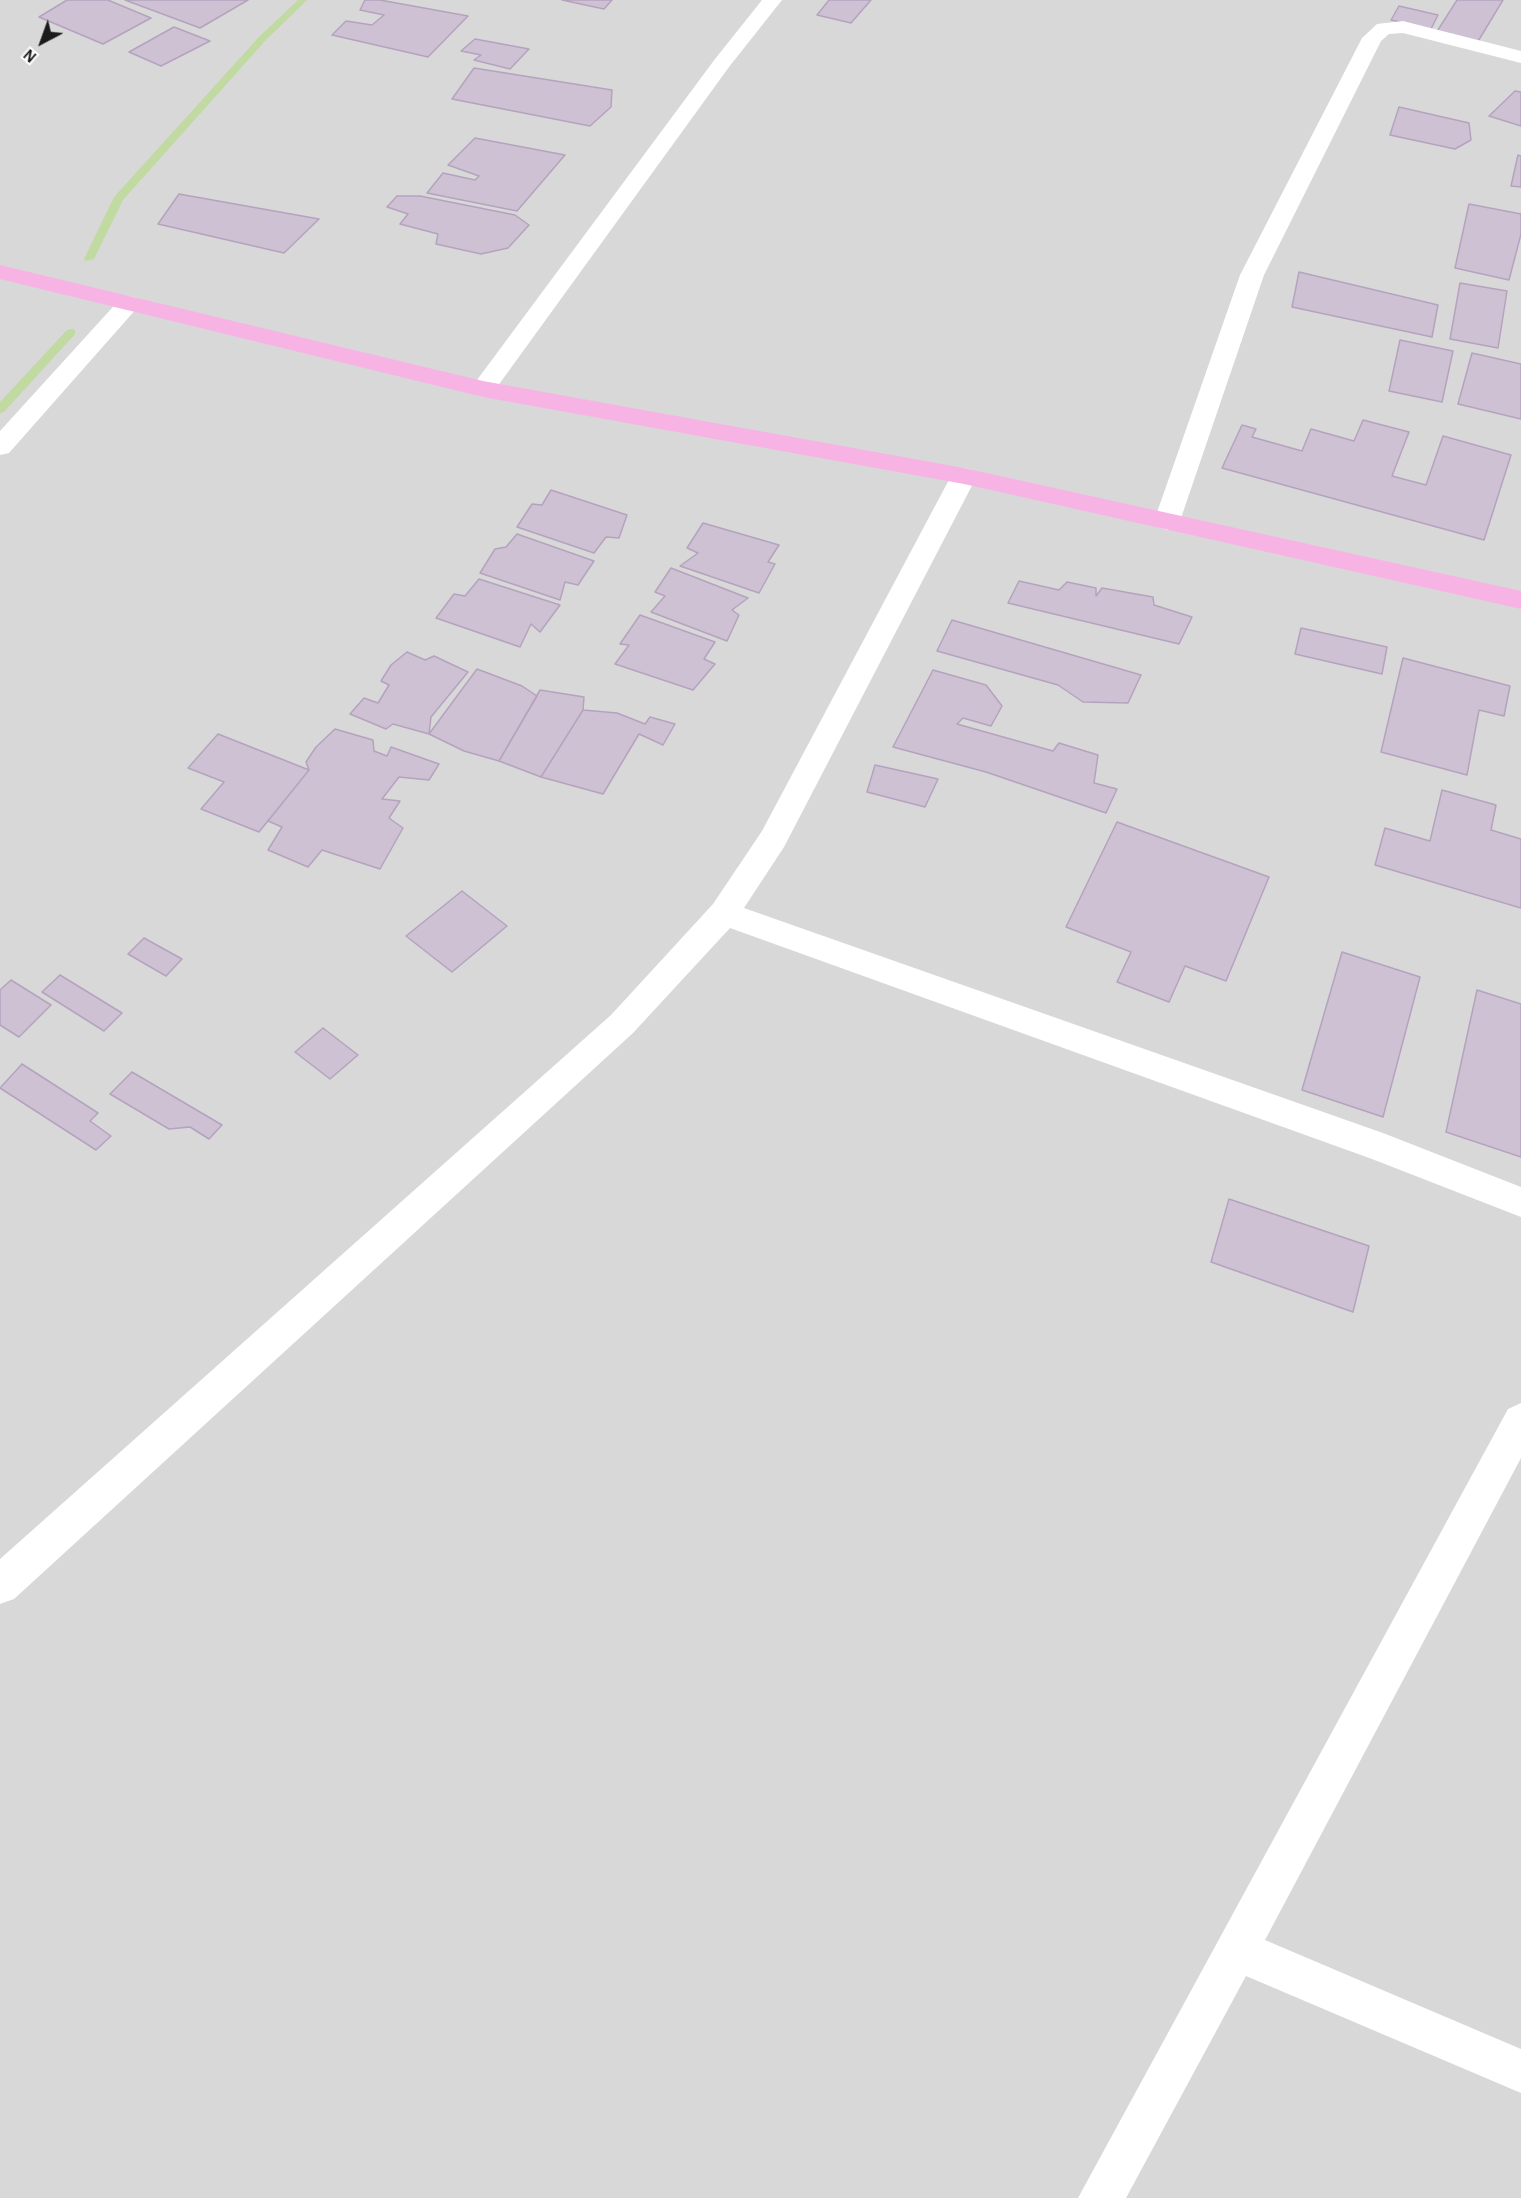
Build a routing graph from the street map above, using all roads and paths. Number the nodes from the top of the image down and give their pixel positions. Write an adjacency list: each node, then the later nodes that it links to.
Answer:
1 (772, 0): 5 (street)
2 (1521, 57): 8 (street)
3 (0, 272): 4 (main road)
4 (129, 303): 5 (main road); 6 (street)
5 (483, 389): 7 (main road)
6 (0, 447)
7 (964, 476): 8 (main road); 10 (street)
8 (1167, 521): 9 (main road)
9 (1521, 600)
10 (724, 913): 11 (street); 13 (street)
11 (1521, 1202)
12 (1521, 1421): 14 (street)
13 (0, 1585)
14 (1237, 1950): 15 (street); 16 (street)
15 (1521, 2072)
16 (1101, 2198)

